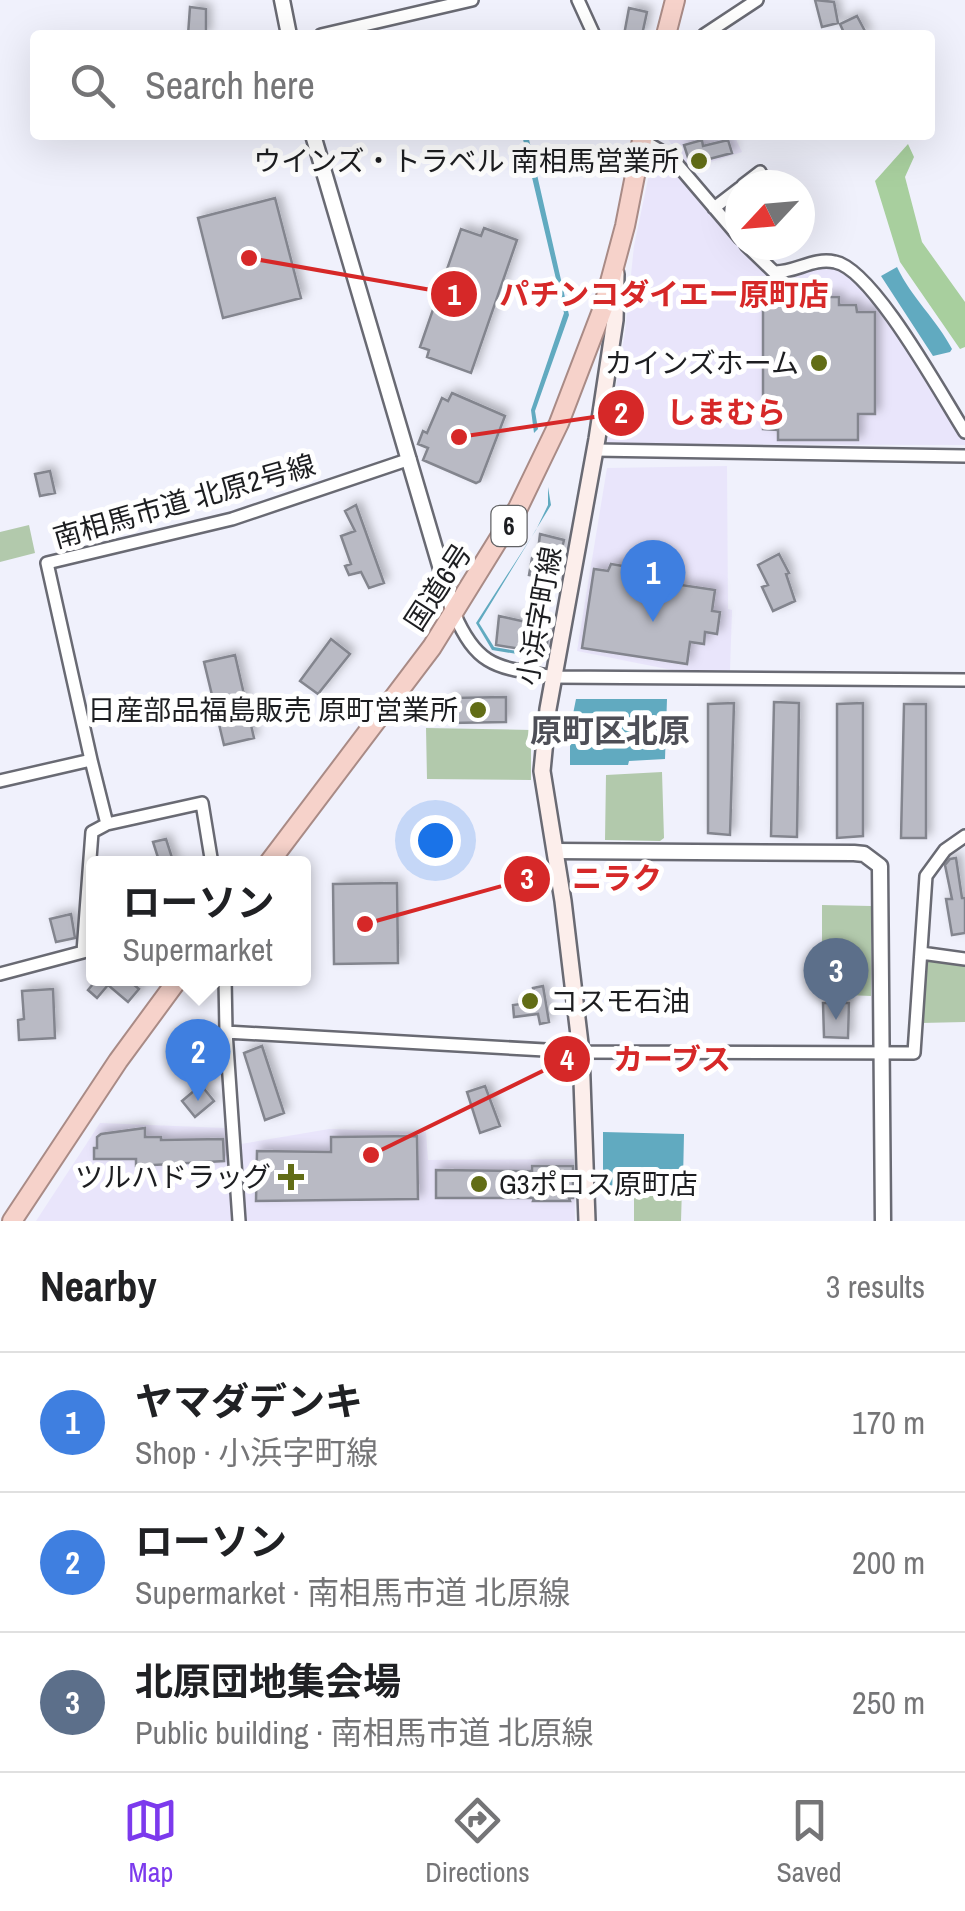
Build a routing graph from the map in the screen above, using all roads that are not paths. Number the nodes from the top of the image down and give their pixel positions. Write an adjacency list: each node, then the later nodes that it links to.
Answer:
1 (282, 0): 7 (street)
2 (472, 0): 8 (street)
3 (578, 0): 9 (street)
4 (675, 0): 10 (highway)
5 (757, 0): 6 (street)
6 (727, 20): 11 (street); 12 (street)
7 (288, 30)
8 (343, 30)
9 (592, 30)
10 (667, 30)
11 (712, 30)
12 (730, 30)
13 (314, 140): 24 (street)
14 (641, 140): 19 (highway, 国道6号 / 6)
15 (646, 140): 17 (street)
16 (725, 199): 17 (street)
17 (714, 208): 18 (street)
18 (725, 221)
19 (617, 259): 22 (main road, 小浜字町線); 25 (highway, 国道6号 / 6)
20 (762, 260): 21 (street)
21 (965, 432)
22 (595, 450): 23 (street); 26 (main road, 小浜字町線)
23 (965, 456)
24 (410, 459): 25 (street); 28 (street, 南相馬市道 北原2号線)
25 (454, 613): 26 (street); 35 (highway, 国道6号 / 6)
26 (554, 678): 27 (street); 32 (main road, 小浜字町線)
27 (965, 680)
28 (92, 760): 29 (street); 30 (street)
29 (0, 782)
30 (107, 824): 33 (street); 34 (street)
31 (965, 836): 37 (street)
32 (555, 851): 43 (main road, 小浜字町線); 44 (street)
33 (90, 856)
34 (211, 856)
35 (270, 856)
36 (86, 912): 39 (street)
37 (920, 954): 38 (street); 44 (street)
38 (965, 959)
39 (0, 974)
40 (173, 986): 45 (highway)
41 (225, 986): 42 (street)
42 (226, 1032): 43 (street); 46 (street)
43 (581, 1052): 44 (street); 47 (main road, 小浜字町線)
44 (884, 1055): 48 (street)
45 (12, 1221)
46 (240, 1221)
47 (587, 1221)
48 (883, 1221)

